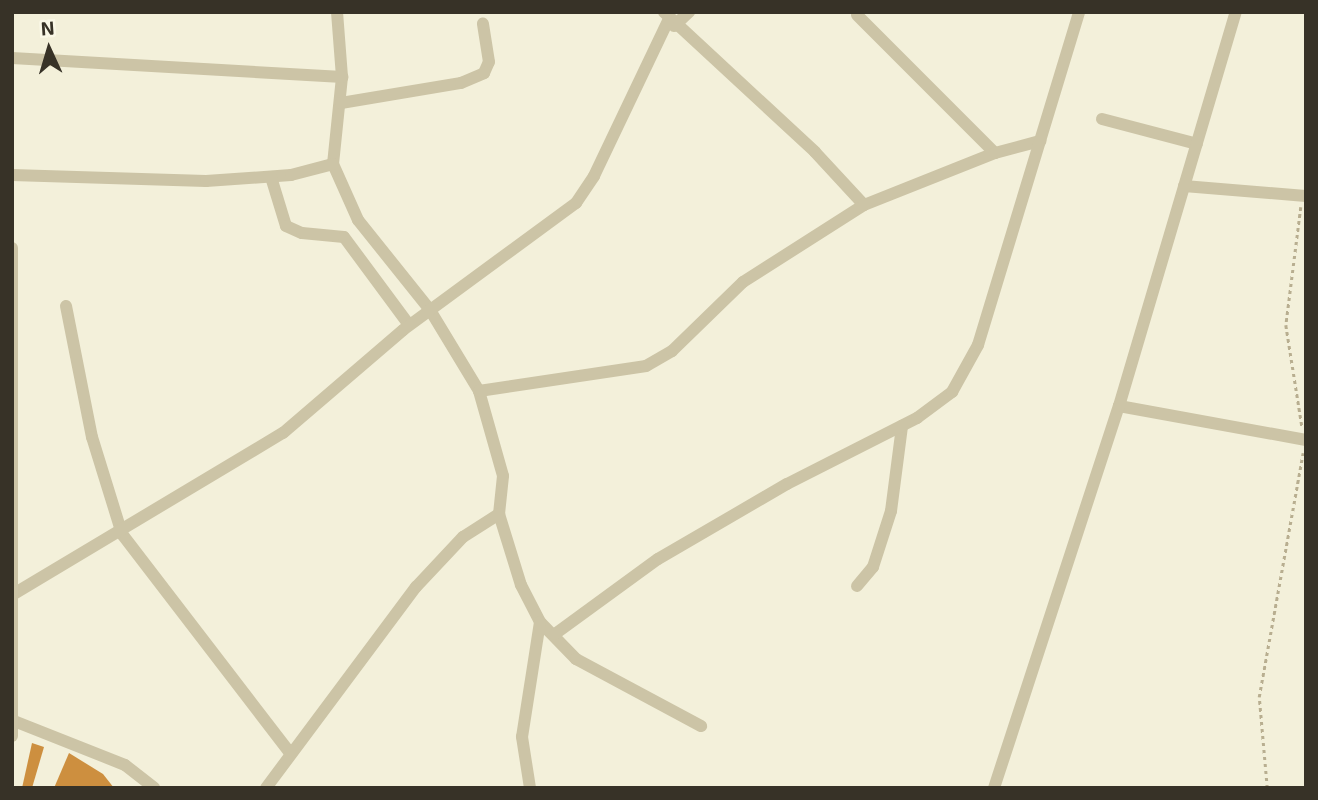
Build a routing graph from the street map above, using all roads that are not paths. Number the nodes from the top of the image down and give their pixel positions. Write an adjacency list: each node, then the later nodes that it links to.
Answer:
1 (337, 12): 9 (street)
2 (689, 12): 6 (street)
3 (1079, 12): 12 (street)
4 (1236, 12): 13 (street)
5 (857, 15): 14 (street)
6 (669, 20): 20 (street); 23 (street)
7 (484, 23): 10 (street)
8 (12, 58): 9 (street)
9 (342, 77): 10 (street)
10 (341, 103): 15 (street)
11 (1102, 118): 13 (street)
12 (1040, 141): 14 (street); 27 (street)
13 (1197, 144): 18 (street)
14 (995, 153): 20 (street)
15 (333, 164): 17 (street); 23 (street)
16 (12, 175): 17 (street)
17 (271, 177): 24 (street)
18 (1184, 186): 19 (street); 26 (street)
19 (1304, 195)
20 (864, 205): 25 (street)
21 (12, 248): 32 (street)
22 (66, 306): 30 (street)
23 (429, 310): 24 (street); 25 (street)
24 (409, 325): 30 (street)
25 (478, 391): 29 (street)
26 (1119, 406): 28 (street); 42 (street)
27 (902, 426): 31 (street); 34 (street)
28 (1306, 440)
29 (499, 514): 33 (street); 38 (street)
30 (122, 534): 32 (street); 38 (street)
31 (857, 586)
32 (12, 595): 35 (street)
33 (540, 622): 34 (street); 41 (street)
34 (555, 634): 36 (street)
35 (13, 721): 37 (street); 39 (street)
36 (701, 726)
37 (12, 736)
38 (291, 754): 40 (street)
39 (154, 788)
40 (266, 788)
41 (530, 788)
42 (994, 788)

